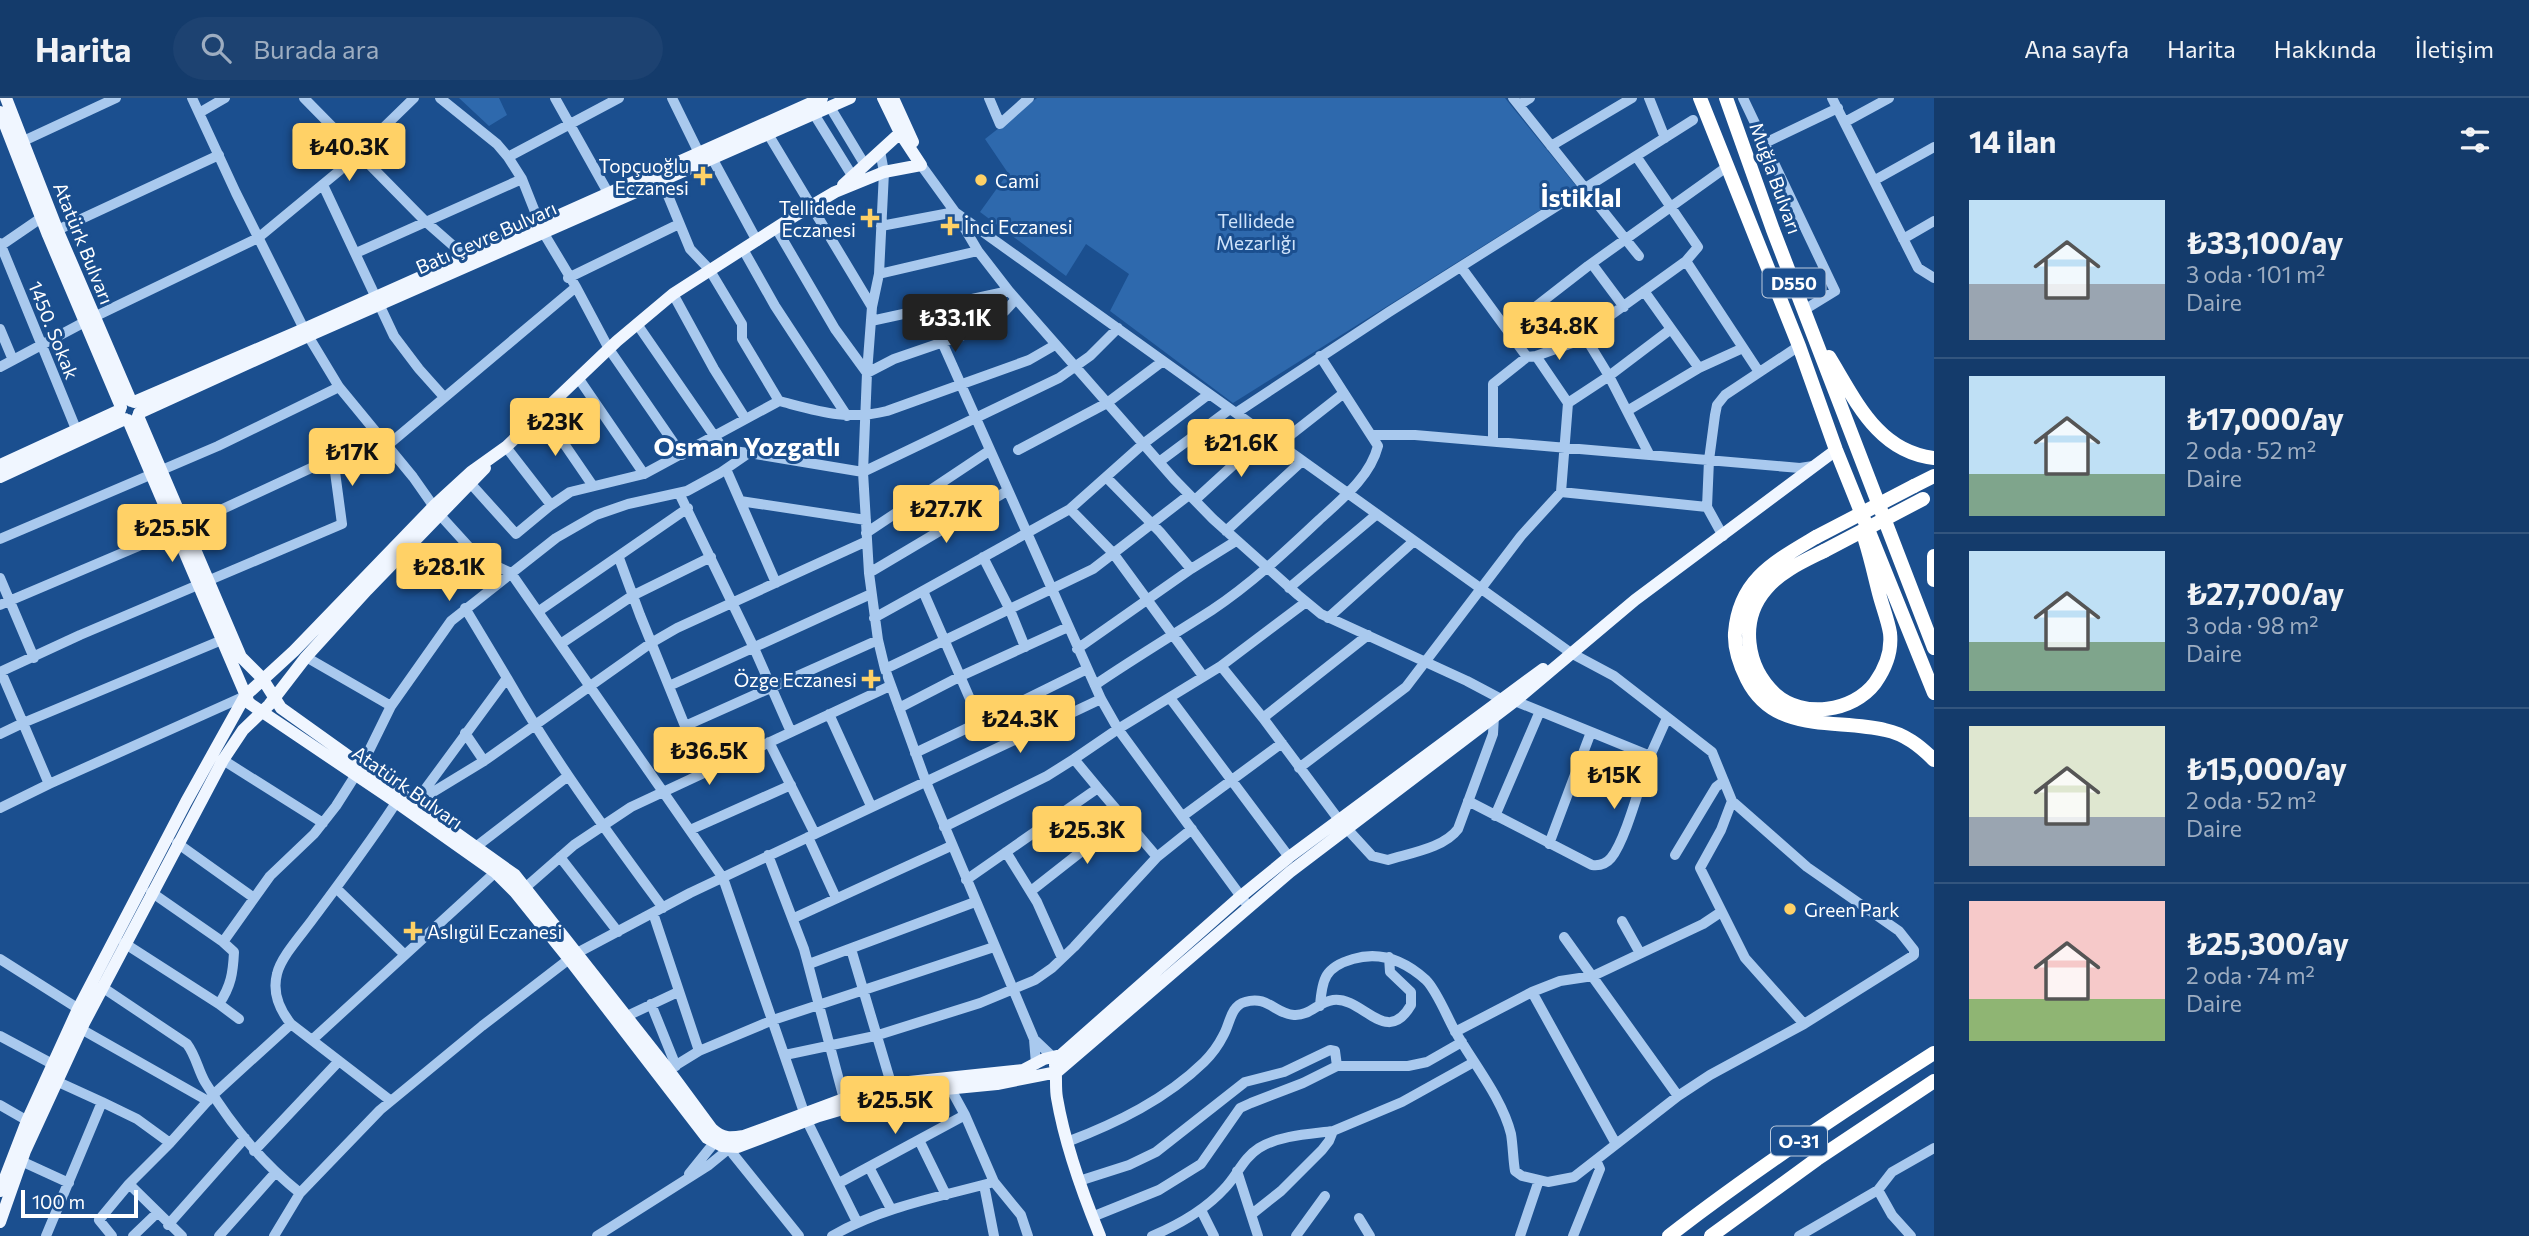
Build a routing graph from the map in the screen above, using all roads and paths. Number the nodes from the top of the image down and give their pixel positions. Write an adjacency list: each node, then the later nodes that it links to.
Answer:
1 (6, 98): 39 (main road, Atatürk Bulvarı)
2 (116, 98): 39 (street)
3 (192, 98): 29 (street)
4 (225, 98): 29 (street)
5 (304, 98): 44 (street)
6 (414, 98): 44 (street)
7 (440, 98): 48 (street)
8 (555, 98): 35 (street)
9 (619, 98): 35 (street)
10 (672, 98): 45 (street)
11 (850, 98): 24 (main road, Batı Çevre Bulvarı)
12 (883, 98): 36 (main road)
13 (893, 98): 36 (main road)
14 (989, 98): 15 (street)
15 (1029, 98)
16 (1530, 98): 25 (street)
17 (1632, 98): 41 (street)
18 (1649, 98): 38 (street)
19 (1700, 98): 34 (highway, Muğla Bulvarı / D550)
20 (1726, 98): 30 (highway, Muğla Bulvarı / D550)
21 (1737, 98): 30 (street)
22 (1743, 98): 40 (street)
23 (1889, 98): 33 (street)
24 (826, 102): 27 (main road, Batı Çevre Bulvarı); 31 (main road, Batı Çevre Bulvarı); 50 (street)
25 (1516, 102): 41 (street)
26 (1835, 103): 33 (street); 40 (street)
27 (793, 104): 45 (main road, Batı Çevre Bulvarı)
28 (0, 111): 39 (main road, Atatürk Bulvarı)
29 (199, 113): 46 (street)
30 (1732, 113): 34 (highway); 97 (highway, Muğla Bulvarı / D550)
31 (814, 114): 37 (main road, Batı Çevre Bulvarı); 55 (street)
32 (1693, 120): 38 (street)
33 (1845, 122): 57 (street)
34 (1709, 123): 52 (highway, Muğla Bulvarı / D550)
35 (569, 125): 48 (street); 61 (street)
36 (903, 130): 43 (main road); 51 (main road)
37 (768, 134): 49 (main road, Batı Çevre Bulvarı); 62 (street)
38 (1665, 138): 47 (street)
39 (18, 144): 65 (main road, Atatürk Bulvarı); 72 (main road, Atatürk Bulvarı)
40 (1765, 144): 97 (street)
41 (1551, 146): 59 (street)
42 (1934, 147): 57 (street)
43 (880, 152): 50 (main road); 53 (street)
44 (357, 153): 58 (street); 66 (street)
45 (699, 153): 49 (street); 54 (main road, Batı Çevre Bulvarı)
46 (219, 155): 72 (street); 73 (street)
47 (1636, 156): 59 (street); 63 (street)
48 (508, 157): 56 (street)
49 (712, 158): 54 (main road, Batı Çevre Bulvarı); 76 (street)
50 (865, 165): 55 (main road)
51 (921, 165): 53 (main road); 64 (street)
52 (1728, 166): 63 (street); 111 (highway, Muğla Bulvarı / D550)
53 (884, 172): 60 (main road); 69 (street)
54 (657, 177): 61 (main road, Batı Çevre Bulvarı); 68 (street)
55 (853, 177): 60 (main road)
56 (522, 179): 66 (street); 70 (street)
57 (1875, 180): 75 (street)
58 (323, 185): 73 (street); 80 (street)
59 (1586, 188): 74 (street); 85 (street)
60 (835, 192): 62 (main road)
61 (611, 197): 70 (main road, Batı Çevre Bulvarı)
62 (813, 205): 71 (main road); 95 (street)
63 (1670, 207): 74 (street); 83 (street)
64 (955, 212): 69 (street); 79 (street); 102 (street)
65 (41, 218): 72 (main road, Atatürk Bulvarı); 77 (street)
66 (425, 221): 80 (street); 82 (street)
67 (1934, 221): 75 (street)
68 (679, 225): 86 (street); 88 (street)
69 (881, 226): 87 (street)
70 (541, 228): 82 (main road, Batı Çevre Bulvarı); 88 (street); 94 (main road, Batı Çevre Bulvarı)
71 (776, 228): 76 (main road); 122 (street)
72 (52, 232): 98 (main road, Atatürk Bulvarı)
73 (258, 238): 98 (street); 106 (street)
74 (1625, 239): 81 (street); 84 (street)
75 (1903, 239): 89 (street)
76 (757, 241): 78 (main road)
77 (0, 245): 110 (street, 1450. Sokak)
78 (744, 251): 86 (main road); 137 (street)
79 (978, 251): 87 (street); 93 (street)
80 (356, 253): 94 (street)
81 (1639, 256)
82 (466, 257): 94 (main road, Batı Çevre Bulvarı)
83 (1686, 261): 91 (street); 112 (street)
84 (1592, 264): 96 (street); 104 (street)
85 (1461, 267): 104 (street); 114 (street)
86 (709, 270): 92 (main road); 130 (street)
87 (879, 274): 95 (street)
88 (568, 278): 90 (street)
89 (1934, 278)
90 (576, 288): 113 (street); 129 (street)
91 (1644, 291): 96 (street); 105 (street)
92 (674, 294): 100 (main road); 139 (street)
93 (1012, 295): 99 (street); 108 (street); 109 (street)
94 (378, 301): 106 (main road, Batı Çevre Bulvarı); 129 (street)
95 (872, 307): 99 (street)
96 (1624, 307): 107 (street)
97 (1804, 310): 101 (highway, Muğla Bulvarı / D550)
98 (90, 320): 110 (street); 133 (main road, Atatürk Bulvarı)
99 (871, 321): 122 (street)
100 (637, 324): 113 (main road); 145 (street)
101 (1810, 326): 160 (highway); 236 (highway, Muğla Bulvarı / D550)
102 (1118, 328): 117 (street); 118 (street)
103 (0, 329): 116 (street)
104 (1507, 329): 115 (street)
105 (1671, 329): 120 (street); 123 (street)
106 (306, 333): 126 (street); 133 (main road, Batı Çevre Bulvarı)
107 (1584, 335): 115 (street); 123 (street)
108 (942, 342): 122 (street); 125 (street)
109 (1055, 345): 118 (street); 125 (street)
110 (41, 346): 116 (street); 141 (street, 1450. Sokak)
111 (1799, 346): 121 (street); 154 (highway, Muğla Bulvarı / D550)
112 (1742, 348): 120 (street); 121 (street)
113 (609, 349): 124 (main road); 157 (street)
114 (1320, 356): 127 (street); 134 (street)
115 (1531, 356): 132 (street); 146 (street)
116 (13, 360): 119 (street)
117 (1163, 360): 128 (street); 131 (street)
118 (1075, 366): 131 (street); 140 (street)
119 (0, 367)
120 (1699, 368): 135 (street)
121 (1759, 372): 161 (street)
122 (867, 373): 138 (street)
123 (1609, 376): 132 (street); 135 (street)
124 (579, 379): 136 (main road); 169 (street)
125 (961, 384): 138 (street); 140 (street)
126 (339, 387): 144 (street); 167 (street)
127 (1344, 393): 143 (street); 148 (street)
128 (1209, 394): 134 (street); 147 (street)
129 (444, 397): 149 (street)
130 (779, 401): 137 (street); 139 (street)
131 (1107, 403): 147 (street); 152 (street)
132 (1568, 403): 151 (street)
133 (130, 411): 141 (main road); 167 (main road, Atatürk Bulvarı); 171 (main road)
134 (1233, 411): 142 (street); 163 (street)
135 (1627, 411): 156 (street)
136 (543, 413): 150 (main road); 174 (street)
137 (847, 416): 138 (street)
138 (866, 416): 168 (street)
139 (745, 418): 145 (street)
140 (974, 419): 153 (street); 168 (street)
141 (76, 429): 164 (main road)
142 (1266, 435): 148 (street); 180 (street)
143 (1371, 435): 146 (street); 178 (street)
144 (380, 436): 149 (street); 158 (street)
145 (714, 436): 155 (street); 157 (street)
146 (1493, 442): 151 (street)
147 (1143, 444): 163 (street); 172 (street)
148 (1279, 444): 162 (street)
149 (388, 445): 186 (street)
150 (506, 447): 159 (main road); 182 (street)
151 (1565, 448): 156 (street); 176 (street)
152 (1018, 450)
153 (989, 451): 175 (street); 194 (street)
154 (1838, 452): 165 (main road); 179 (highway, bridge); 255 (highway, D550)
155 (750, 453): 166 (street); 168 (street)
156 (1650, 454): 161 (street)
157 (682, 455): 169 (street)
158 (333, 457): 190 (street); 210 (street)
159 (493, 458): 173 (main road); 186 (main road)
160 (1934, 458)
161 (1709, 460): 165 (street); 183 (street)
162 (1302, 461): 178 (street); 191 (street)
163 (1159, 462): 180 (street)
164 (0, 465)
165 (1815, 466): 193 (main road)
166 (726, 470): 177 (street); 181 (street)
167 (157, 471): 190 (main road, Atatürk Bulvarı); 195 (street)
168 (863, 472): 188 (street)
169 (644, 474): 174 (street)
170 (1934, 475): 284 (highway, bridge)
171 (0, 477)
172 (1106, 477): 185 (street); 189 (street)
173 (471, 484): 182 (street); 186 (main road)
174 (593, 486): 182 (street)
175 (1007, 491): 192 (street); 206 (street)
176 (1561, 492): 183 (street); 213 (street)
177 (679, 493): 184 (street); 205 (street)
178 (1348, 493): 187 (street); 204 (street)
179 (1928, 496)
180 (1192, 498): 189 (street); 191 (street)
181 (740, 502): 188 (street); 209 (street)
182 (551, 505)
183 (1707, 507): 193 (street)
184 (688, 508): 200 (street); 202 (street)
185 (1070, 509): 192 (street); 198 (street)
186 (437, 510): 205 (street); 239 (main road); 248 (main road)
187 (1377, 514): 197 (street); 211 (street)
188 (866, 520): 194 (street)
189 (1151, 523): 198 (street); 203 (street)
190 (181, 528): 210 (main road, Atatürk Bulvarı); 219 (street)
191 (1226, 531): 196 (street)
192 (1027, 535): 201 (street); 212 (street)
193 (1723, 536): 238 (main road)
194 (866, 537): 206 (street); 209 (street)
195 (0, 539)
196 (1236, 541): 203 (street); 204 (street)
197 (1414, 541): 213 (street); 225 (street)
198 (1113, 553): 212 (street); 217 (street)
199 (1934, 556): 208 (highway)
200 (711, 557): 216 (street); 220 (street)
201 (983, 557): 214 (street); 222 (street)
202 (619, 558): 216 (street); 223 (street)
203 (1191, 569): 217 (street)
204 (1267, 569): 211 (street); 227 (street)
205 (511, 573): 221 (street); 223 (street)
206 (869, 573): 215 (street)
207 (0, 579): 219 (street)
208 (1934, 580)
209 (776, 583): 220 (street)
210 (205, 584): 229 (main road, Atatürk Bulvarı); 240 (street); 248 (main road, Atatürk Bulvarı)
211 (1289, 588): 218 (street)
212 (1052, 589): 222 (street); 226 (street)
213 (1482, 589): 238 (street); 241 (street)
214 (923, 591): 224 (street); 231 (street)
215 (871, 594): 224 (street); 235 (street)
216 (632, 596): 232 (street); 233 (street)
217 (1148, 599): 227 (street); 237 (street)
218 (1306, 602): 225 (street); 242 (street)
219 (5, 603): 240 (street)
220 (732, 603): 233 (street); 235 (street)
221 (465, 608): 249 (street); 261 (street)
222 (1010, 610): 231 (street); 234 (street)
223 (539, 611): 232 (street)
224 (874, 618): 230 (street)
225 (1328, 618): 228 (street)
226 (1068, 627): 234 (street); 237 (street)
227 (1172, 633): 246 (street); 252 (street)
228 (1367, 635): 241 (street); 267 (street)
229 (222, 640): 256 (main road, Atatürk Bulvarı); 270 (street)
230 (878, 640): 244 (street); 254 (street)
231 (945, 641): 244 (street); 247 (street)
232 (562, 643): 250 (street)
233 (651, 643): 250 (street); 253 (street)
234 (1025, 647): 247 (street)
235 (754, 648): 253 (street); 254 (street)
236 (1934, 648)
237 (1077, 649): 243 (street)
238 (1571, 653): 260 (main road); 268 (street)
239 (306, 657): 257 (main road); 261 (street)
240 (34, 658): 245 (street)
241 (1427, 662): 260 (street); 286 (street)
242 (1221, 666): 246 (street); 267 (street)
243 (1087, 668): 252 (street); 269 (street)
244 (885, 669): 251 (street)
245 (0, 672): 270 (street)
246 (1203, 676): 258 (street)
247 (961, 677): 262 (street); 269 (street)
248 (262, 678): 256 (main road); 257 (main road, Atatürk Bulvarı)
249 (506, 678): 271 (street); 276 (street)
250 (591, 684): 271 (street); 296 (street)
251 (890, 685): 262 (street); 265 (street)
252 (1095, 685): 259 (street)
253 (669, 686): 272 (street)
254 (772, 689): 272 (street); 274 (street)
255 (1934, 693)
256 (245, 696): 264 (main road, Atatürk Bulvarı); 293 (street); 361 (main road)
257 (274, 697): 264 (main road); 287 (main road, Atatürk Bulvarı)
258 (1170, 698): 273 (street); 290 (street)
259 (1101, 699): 273 (street); 292 (street)
260 (1508, 700): 263 (street); 266 (main road); 307 (main road)
261 (391, 706): 287 (street)
262 (899, 708): 280 (street)
263 (1540, 711): 275 (street); 304 (street)
264 (261, 712): 283 (main road); 287 (main road, Atatürk Bulvarı)
265 (829, 714): 274 (street); 301 (street)
266 (1494, 716): 298 (street); 307 (main road)
267 (1263, 718): 279 (street)
268 (1667, 718): 281 (street); 291 (street)
269 (980, 722): 280 (street)
270 (23, 723): 277 (street); 293 (street)
271 (533, 724): 285 (street); 289 (street)
272 (685, 726): 288 (street)
273 (1118, 729): 282 (street); 303 (street)
274 (791, 732): 278 (street)
275 (1591, 732): 281 (street); 314 (street)
276 (465, 733): 285 (street); 300 (street)
277 (0, 734)
278 (769, 742): 288 (street); 294 (street)
279 (1282, 743): 286 (street); 290 (street)
280 (915, 752): 292 (street)
281 (1650, 756): 314 (street)
282 (1074, 759): 295 (street); 309 (street)
283 (223, 760): 306 (street); 313 (main road)
284 (1934, 760)
285 (484, 761): 300 (street)
286 (1299, 768): 307 (street)
287 (359, 770): 297 (main road, Atatürk Bulvarı); 306 (street)
288 (704, 773): 296 (street)
289 (568, 776): 308 (street); 315 (street)
290 (1231, 781): 303 (street); 321 (street)
291 (1724, 781): 299 (street); 318 (street)
292 (926, 782): 301 (street); 309 (street)
293 (49, 784): 302 (street)
294 (791, 786): 310 (street); 312 (street)
295 (1098, 788): 305 (street); 317 (street)
296 (664, 792): 308 (street); 310 (street)
297 (399, 798): 300 (main road, Atatürk Bulvarı); 323 (main road, Atatürk Bulvarı); 327 (street)
298 (1468, 801): 304 (street); 307 (street)
299 (1732, 801): 335 (street); 366 (street)
300 (415, 803): 315 (main road, Atatürk Bulvarı)
301 (871, 806): 312 (street)
302 (0, 808)
303 (1183, 816): 311 (street)
304 (1495, 816): 314 (street)
305 (1124, 818): 322 (street); 328 (street)
306 (323, 823): 330 (street)
307 (1343, 824): 321 (main road); 333 (main road)
308 (601, 825): 320 (street); 334 (street)
309 (944, 827): 316 (street)
310 (690, 830): 324 (street)
311 (1192, 830): 322 (street); 333 (street)
312 (811, 835): 319 (street); 331 (street)
313 (177, 843): 329 (main road); 330 (street)
314 (1549, 845)
315 (477, 846): 323 (main road, Atatürk Bulvarı)
316 (951, 846): 325 (street); 331 (street)
317 (1006, 852): 325 (street); 328 (street)
318 (1675, 855)
319 (768, 856): 324 (street); 336 (street)
320 (560, 857): 326 (street); 338 (street)
321 (1289, 857): 333 (main road)
322 (1157, 858): 348 (street)
323 (499, 869): 326 (main road, Atatürk Bulvarı); 345 (street); 346 (main road, Atatürk Bulvarı)
324 (723, 878): 334 (street); 364 (street)
325 (966, 880): 332 (street)
326 (526, 887): 346 (main road, Atatürk Bulvarı)
327 (336, 888): 345 (street); 365 (street)
328 (1031, 891): 348 (street)
329 (151, 892): 340 (street); 341 (main road)
330 (254, 898): 340 (street)
331 (836, 898): 336 (street)
332 (975, 902): 342 (street); 343 (street)
333 (1245, 902): 378 (main road); 385 (main road)
334 (658, 911): 338 (street); 355 (street)
335 (1721, 912): 344 (street); 366 (street)
336 (794, 918): 350 (street)
337 (1622, 921): 344 (street)
338 (618, 932): 346 (street)
339 (1564, 937): 351 (street)
340 (223, 942): 357 (street)
341 (124, 943): 352 (main road); 357 (street)
342 (994, 947): 353 (street); 354 (street)
343 (851, 949): 350 (street); 353 (street)
344 (1640, 953): 351 (street)
345 (404, 954): 372 (street)
346 (573, 956): 362 (main road, Atatürk Bulvarı); 393 (street); 404 (main road, Atatürk Bulvarı)
347 (1388, 957): 360 (street); 360 (street); 368 (street)
348 (1062, 958): 354 (street)
349 (0, 959): 361 (street)
350 (808, 964): 359 (street)
351 (1593, 976): 356 (street); 390 (street)
352 (102, 987): 361 (main road); 391 (street)
353 (862, 990): 359 (street); 370 (street)
354 (1012, 991): 370 (street); 371 (street)
355 (678, 992): 358 (street); 375 (street)
356 (1532, 992): 368 (street); 406 (street)
357 (219, 1004): 363 (street)
358 (651, 1004): 362 (street); 382 (street)
359 (819, 1004): 364 (street); 374 (street)
360 (1320, 1006): 402 (street)
361 (83, 1012): 367 (main road); 384 (main road)
362 (626, 1016): 382 (main road, Atatürk Bulvarı)
363 (239, 1019)
364 (772, 1020): 375 (street); 377 (street)
365 (291, 1024): 372 (street); 391 (street)
366 (1804, 1024): 390 (street)
367 (81, 1028): 384 (main road); 391 (street)
368 (1455, 1032): 373 (street)
369 (0, 1036): 384 (street)
370 (875, 1036): 374 (street); 388 (street)
371 (1034, 1039): 378 (street); 383 (street)
372 (312, 1040): 379 (street)
373 (1462, 1042): 380 (street); 381 (street)
374 (831, 1045): 377 (street); 392 (street)
375 (699, 1051): 382 (street)
376 (1934, 1054): 455 (highway, O-31)
377 (785, 1055): 397 (street)
378 (1054, 1058): 383 (main road); 385 (main road)
379 (339, 1061): 393 (street); 408 (street)
380 (1474, 1062): 399 (street); 416 (street)
381 (1337, 1066): 417 (street); 431 (street)
382 (672, 1067): 405 (main road, Atatürk Bulvarı)
383 (1039, 1070): 385 (main road); 387 (main road); 389 (main road)
384 (57, 1071): 394 (street); 398 (main road)
385 (1056, 1072): 389 (main road)
386 (1934, 1081): 456 (highway, O-31)
387 (947, 1082): 388 (main road); 396 (street)
388 (892, 1089): 392 (main road); 397 (main road)
389 (1057, 1096): 402 (main road)
390 (1678, 1096): 406 (street)
391 (210, 1098): 400 (street); 403 (street)
392 (844, 1098): 397 (main road)
393 (390, 1101): 424 (street)
394 (102, 1102): 403 (street); 418 (street)
395 (0, 1105): 398 (street)
396 (964, 1115): 401 (street); 420 (street)
397 (806, 1117): 405 (main road); 419 (street)
398 (32, 1123): 410 (main road); 413 (main road)
399 (1333, 1130): 412 (street); 430 (street)
400 (244, 1138): 408 (street); 435 (street)
401 (919, 1140): 411 (street); 425 (street)
402 (1067, 1142): 417 (main road)
403 (170, 1143): 421 (street)
404 (714, 1143): 405 (main road); 415 (street)
405 (730, 1143): 415 (street); 443 (street)
406 (1616, 1144): 409 (street)
407 (1934, 1148): 422 (street)
408 (254, 1151): 414 (street)
409 (1596, 1160): 416 (street); 454 (street)
410 (21, 1161): 413 (main road); 418 (street)
411 (869, 1167): 419 (street); 427 (street)
412 (1237, 1171): 428 (street); 430 (street)
413 (7, 1172): 423 (main road); 433 (main road)
414 (275, 1172): 424 (street); 440 (street)
415 (684, 1180): 442 (street)
416 (1539, 1180): 453 (street)
417 (1079, 1181): 431 (main road)
418 (69, 1182): 436 (street)
419 (839, 1183): 434 (street)
420 (989, 1183): 425 (street); 445 (street); 446 (street)
421 (129, 1184): 429 (street); 437 (street)
422 (1878, 1190): 457 (street); 458 (street)
423 (0, 1191)
424 (300, 1193): 441 (street)
425 (946, 1195): 427 (street)
426 (1325, 1196): 451 (street)
427 (891, 1209): 434 (street)
428 (1201, 1210): 448 (street); 449 (street)
429 (157, 1213): 435 (street); 438 (street)
430 (1252, 1214): 450 (street)
431 (1092, 1217): 447 (main road)
432 (1359, 1218): 452 (street)
433 (0, 1222)
434 (857, 1222): 444 (street)
435 (168, 1224): 439 (street)
436 (46, 1236)
437 (112, 1236)
438 (133, 1236)
439 (182, 1236)
440 (219, 1236)
441 (274, 1236)
442 (597, 1236)
443 (799, 1236)
444 (832, 1236)
445 (994, 1236)
446 (1028, 1236)
447 (1100, 1236)
448 (1152, 1236)
449 (1214, 1236)
450 (1258, 1236)
451 (1296, 1236)
452 (1370, 1236)
453 (1520, 1236)
454 (1573, 1236)
455 (1669, 1236)
456 (1711, 1236)
457 (1799, 1236)
458 (1911, 1236)

